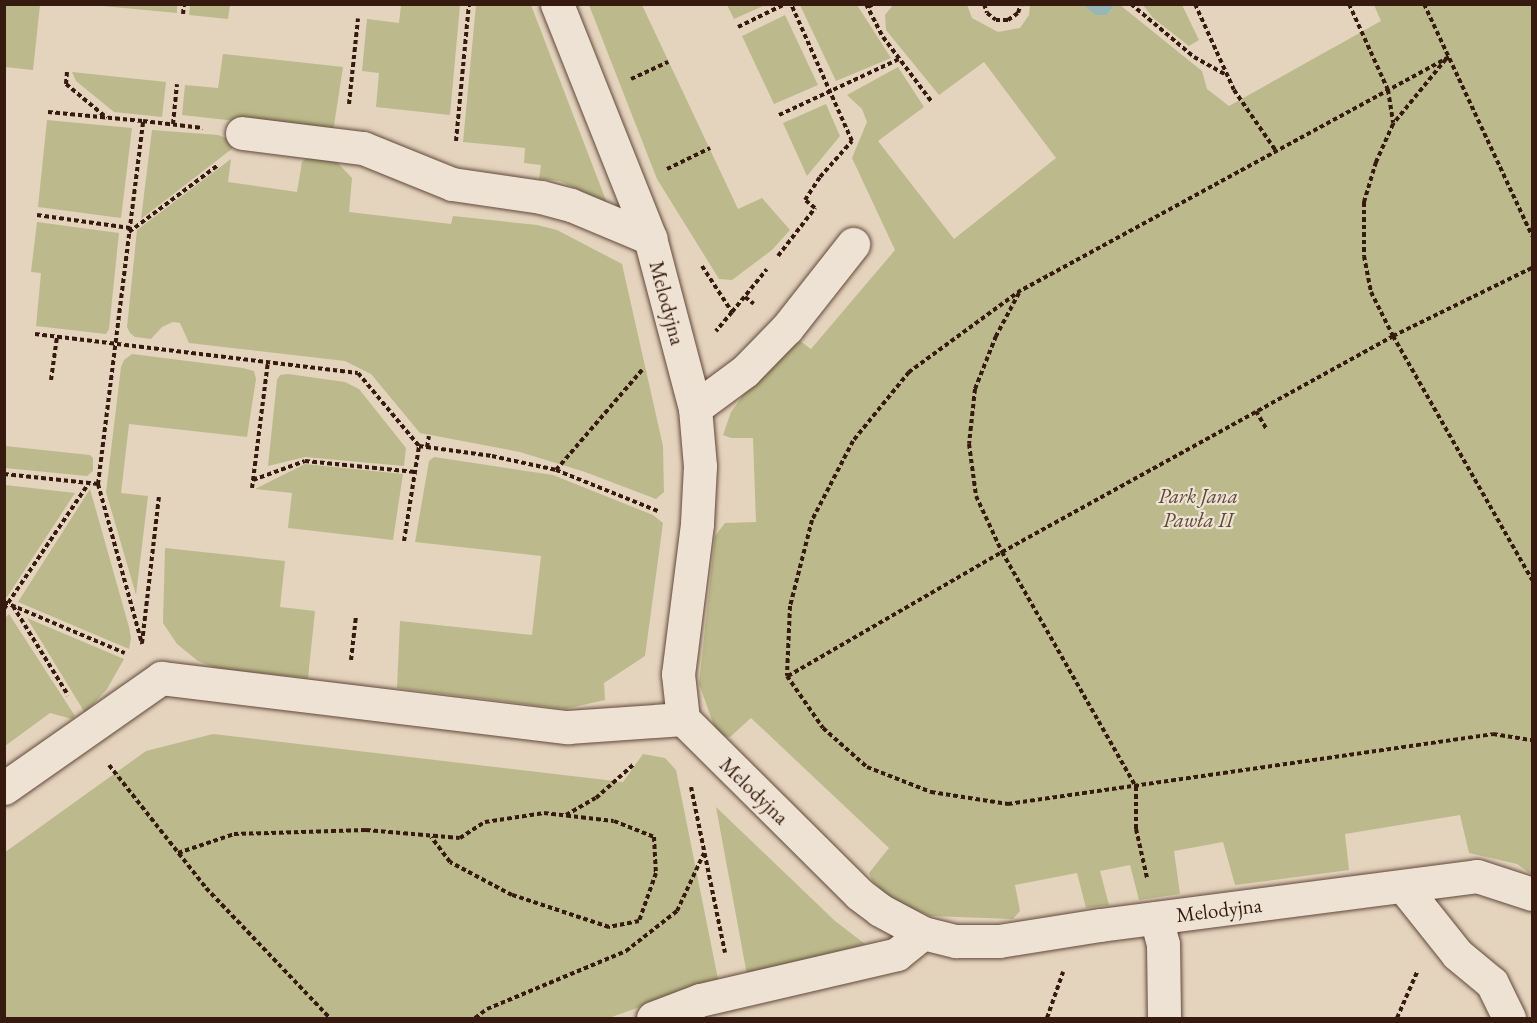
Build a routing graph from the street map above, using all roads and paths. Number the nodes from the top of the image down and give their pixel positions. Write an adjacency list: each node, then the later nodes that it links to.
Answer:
1 (184, 4): 15 (path)
2 (469, 4): 39 (path)
3 (557, 4): 43 (street, Melodyjna)
4 (785, 4): 17 (path)
5 (791, 4): 26 (path)
6 (874, 4): 13 (path)
7 (984, 4): 8 (path)
8 (1021, 4)
9 (1131, 4): 22 (path)
10 (1203, 4): 14 (path)
11 (1349, 4): 25 (path)
12 (1424, 4): 18 (path)
13 (867, 6): 19 (path)
14 (1196, 6): 22 (path)
15 (183, 14)
16 (358, 18): 35 (path)
17 (738, 27)
18 (1449, 57): 25 (path); 33 (path); 42 (path)
19 (899, 59): 26 (path); 27 (path)
20 (668, 62): 23 (path)
21 (67, 72): 30 (path)
22 (1228, 75): 37 (path)
23 (626, 82)
24 (177, 84): 32 (path)
25 (1388, 90): 33 (path); 37 (path)
26 (830, 91): 29 (path); 45 (path)
27 (932, 101)
28 (48, 112): 30 (path)
29 (779, 115)
30 (107, 118): 31 (path)
31 (142, 122): 32 (path); 41 (path)
32 (173, 124): 34 (path)
33 (1393, 124): 51 (path)
34 (242, 134): 35 (street); 41 (path)
35 (344, 146): 39 (street)
36 (710, 148): 38 (path)
37 (1276, 151): 48 (path)
38 (660, 172)
39 (452, 184): 43 (street)
40 (37, 215): 41 (path)
41 (130, 230): 53 (path)
42 (1533, 236)
43 (650, 238): 57 (street, Melodyjna)
44 (853, 244): 57 (street)
45 (778, 256)
46 (1533, 268): 51 (path)
47 (767, 269): 49 (path)
48 (1021, 290): 73 (path); 80 (path)
49 (732, 312)
50 (35, 334): 52 (path)
51 (1393, 336): 58 (path); 74 (path)
52 (57, 337): 53 (path); 56 (path)
53 (116, 344): 55 (path); 68 (path)
54 (650, 361): 63 (path)
55 (268, 362): 61 (path); 66 (path)
56 (51, 380)
57 (694, 408): 81 (street, Melodyjna)
58 (1256, 411): 59 (path); 73 (path)
59 (1267, 430)
60 (429, 436): 62 (path)
61 (419, 446): 62 (path); 64 (path)
62 (427, 447): 63 (path)
63 (556, 470): 71 (path)
64 (415, 472): 66 (path); 72 (path)
65 (4, 474): 67 (path)
66 (253, 480): 69 (path)
67 (88, 483): 68 (path); 75 (path)
68 (98, 484): 77 (path)
69 (252, 488)
70 (159, 497): 77 (path)
71 (660, 511)
72 (404, 541)
73 (1002, 552): 80 (path); 86 (path)
74 (1533, 580)
75 (9, 604): 76 (path); 79 (path); 82 (path)
76 (4, 609)
77 (142, 644): 78 (path)
78 (145, 655)
79 (133, 658)
80 (787, 676): 86 (path)
81 (683, 719): 82 (street); 95 (street, Melodyjna)
82 (88, 727): 87 (street); 90 (path)
83 (1533, 740): 86 (path)
84 (639, 760): 88 (path)
85 (689, 775): 91 (path)
86 (1136, 787): 94 (path)
87 (4, 788)
88 (565, 815): 89 (path); 89 (path)
89 (431, 837): 90 (path)
90 (178, 853): 99 (path)
91 (704, 853): 98 (path); 100 (path)
92 (1403, 886): 93 (street, Melodyjna); 94 (street, Melodyjna); 96 (street)
93 (1533, 894)
94 (1156, 918): 95 (street, Melodyjna); 103 (street)
95 (922, 933): 98 (street)
96 (1444, 938): 104 (path); 105 (street)
97 (1065, 968): 102 (path)
98 (735, 1005): 101 (street)
99 (330, 1018)
100 (475, 1018)
101 (652, 1018)
102 (1047, 1018)
103 (1164, 1018)
104 (1397, 1018)
105 (1509, 1018)

